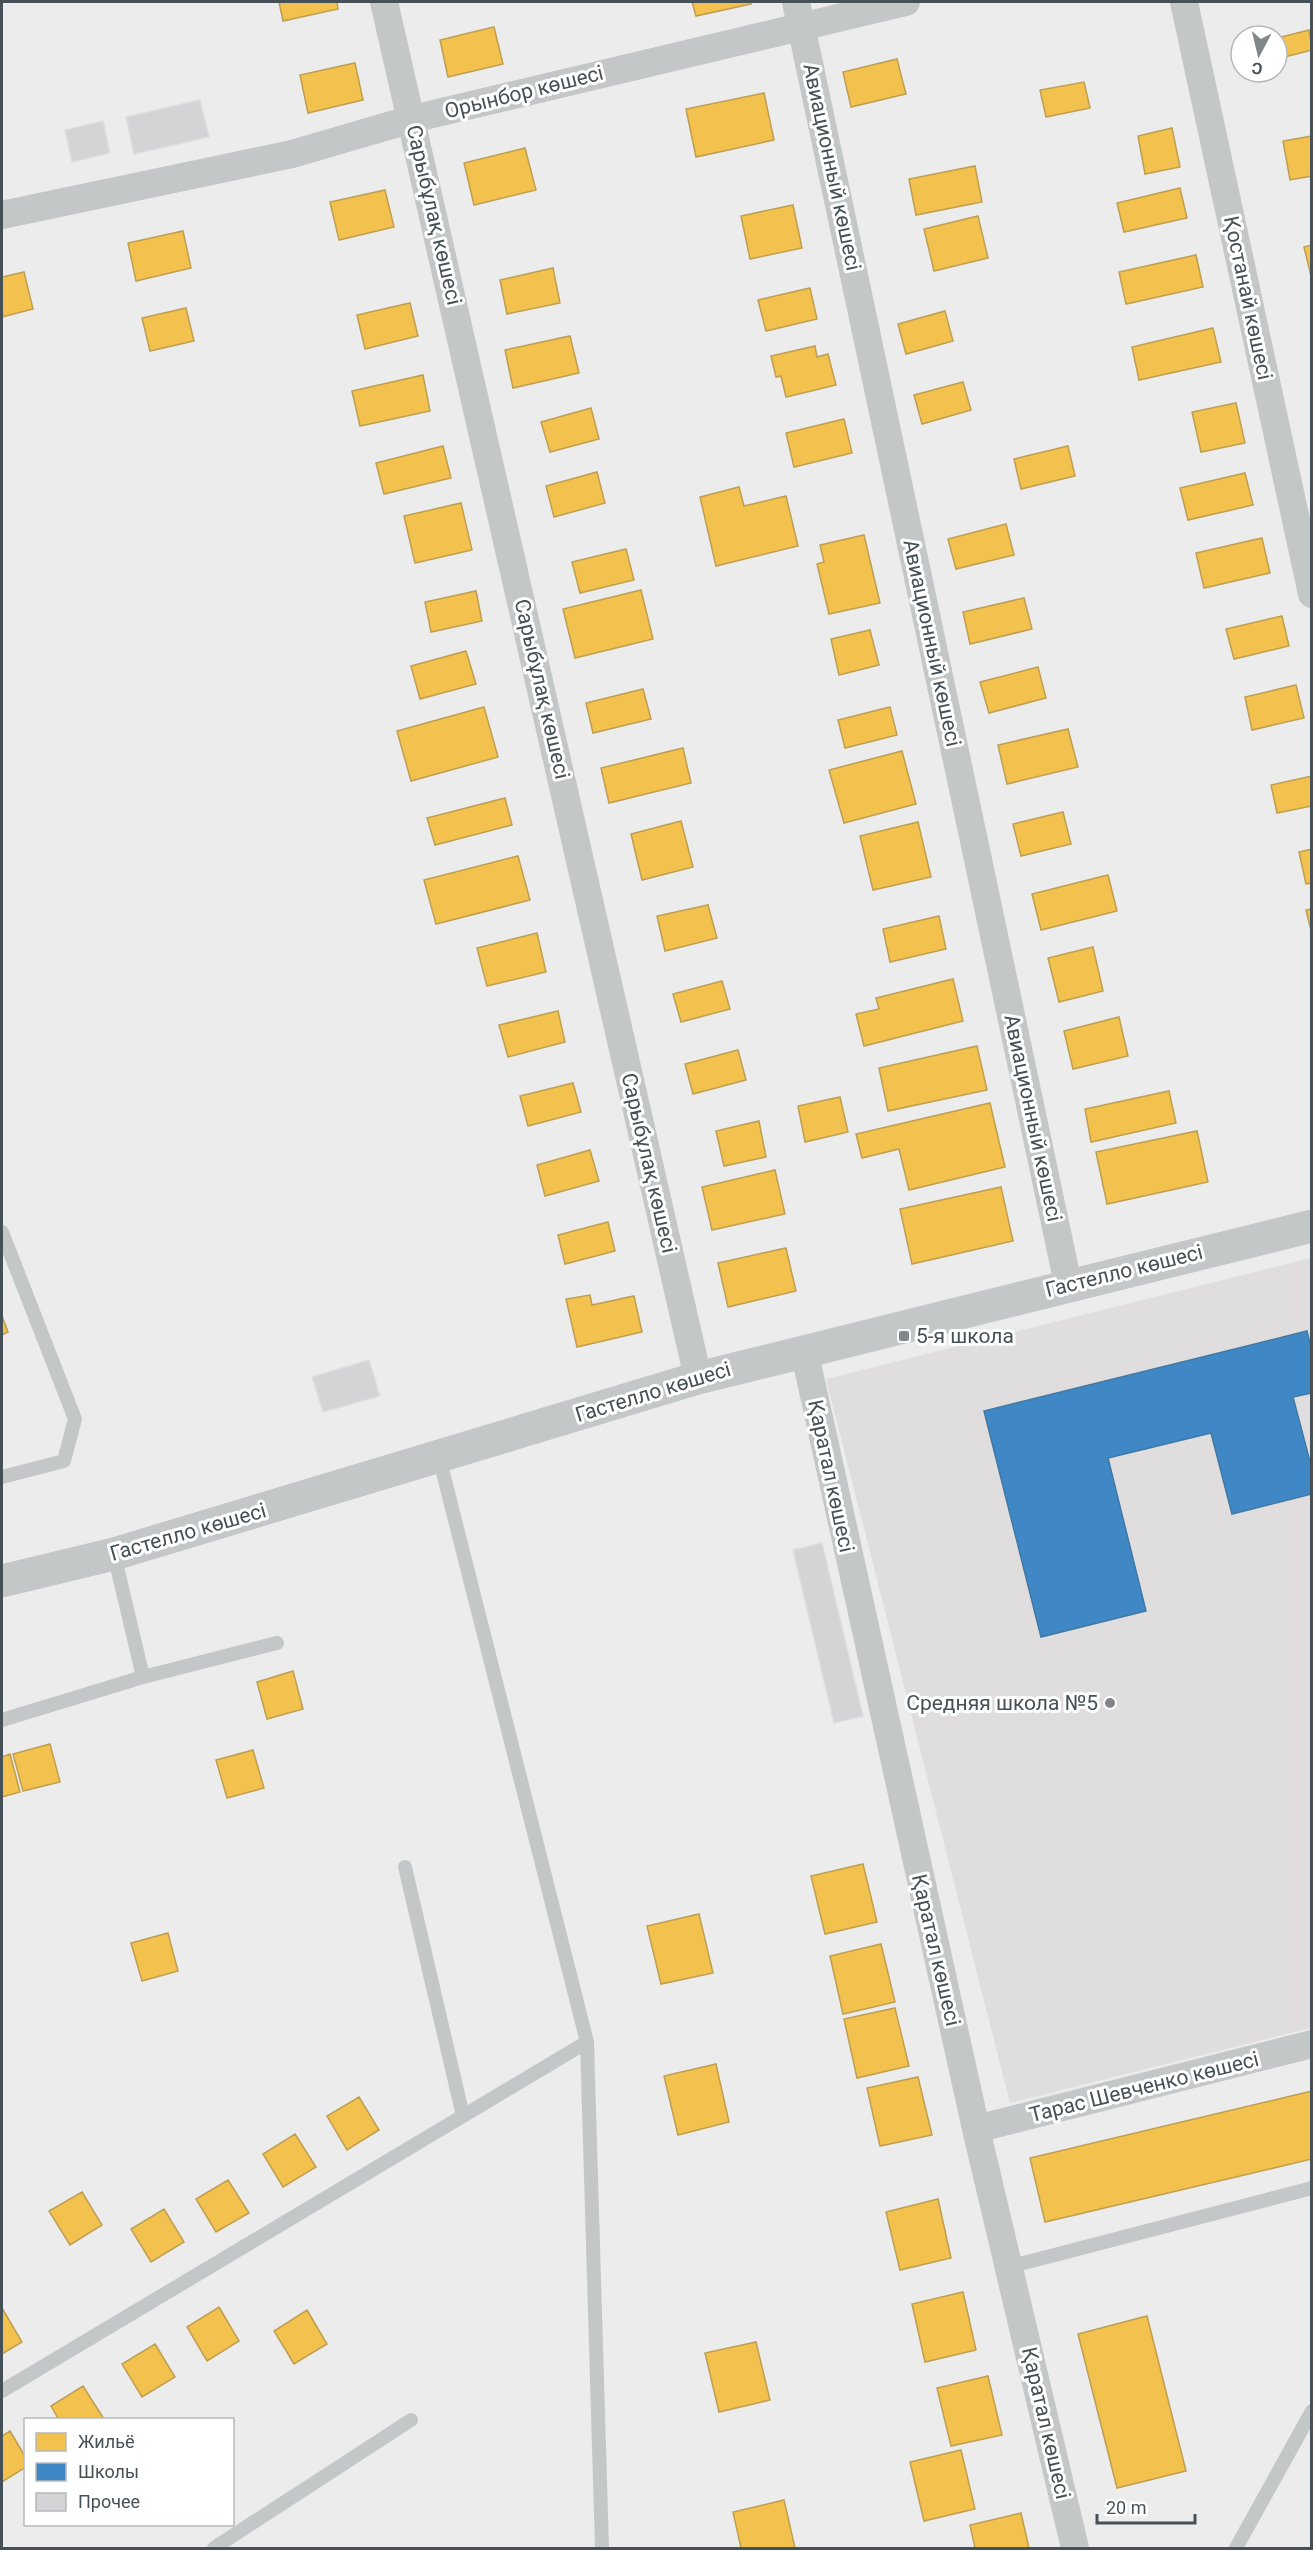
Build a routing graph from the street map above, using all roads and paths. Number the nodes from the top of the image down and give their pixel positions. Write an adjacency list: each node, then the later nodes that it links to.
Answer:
1 (384, 2): 5 (street, Сарыбұлақ көшесі)
2 (906, 2): 4 (street, Орынбор көшесі)
3 (1184, 2): 7 (street, Қостанай көшесі)
4 (799, 13): 5 (street, Орынбор көшесі); 10 (street, Авиационный көшесі)
5 (412, 119): 6 (street, Орынбор көшесі); 12 (street, Сарыбұлақ көшесі)
6 (2, 215)
7 (1311, 594)
8 (1311, 1226): 10 (street, Гастелло көшесі)
9 (2, 1233): 14 (lane)
10 (1068, 1284): 11 (street, Гастелло көшесі)
11 (804, 1350): 12 (street, Гастелло көшесі); 24 (street, Қаратал көшесі)
12 (698, 1378): 13 (street, Гастелло көшесі)
13 (439, 1457): 15 (street, Гастелло көшесі); 21 (lane)
14 (2, 1477)
15 (114, 1554): 16 (street, Гастелло көшесі); 18 (lane)
16 (2, 1581)
17 (277, 1643): 18 (lane)
18 (143, 1677): 19 (lane)
19 (2, 1720)
20 (405, 1867): 23 (lane)
21 (587, 2042): 23 (lane); 31 (lane)
22 (1311, 2044): 24 (street, Тарас Шевченко көшесі)
23 (463, 2116): 27 (lane)
24 (976, 2129): 26 (street, Қаратал көшесі)
25 (1311, 2188): 26 (lane)
26 (1008, 2266): 32 (street, Қаратал көшесі)
27 (2, 2391)
28 (1311, 2411): 33 (lane)
29 (411, 2420): 30 (lane)
30 (213, 2548)
31 (603, 2548)
32 (1075, 2548)
33 (1236, 2548)

